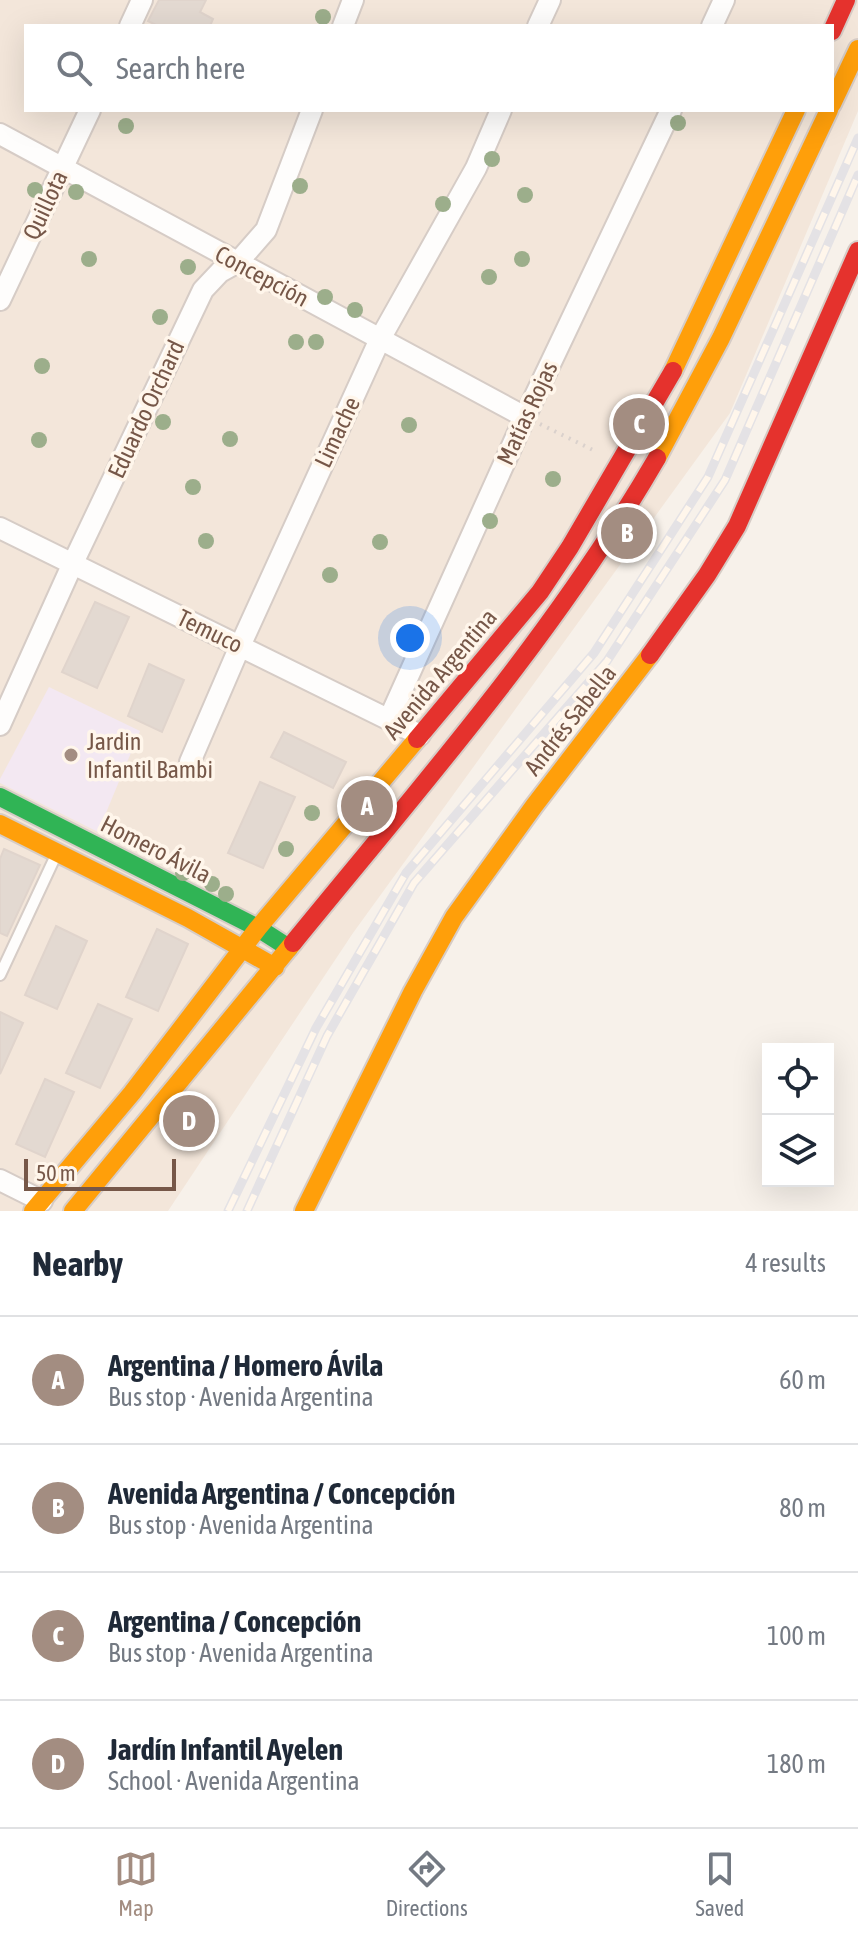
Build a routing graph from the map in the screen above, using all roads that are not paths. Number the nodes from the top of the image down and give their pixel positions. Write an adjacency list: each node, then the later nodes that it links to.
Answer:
1 (142, 0): 6 (street)
2 (353, 0): 7 (street)
3 (550, 0): 8 (street)
4 (724, 0): 9 (street)
5 (846, 0): 10 (main road)
6 (131, 24)
7 (344, 24)
8 (539, 24)
9 (713, 24)
10 (834, 27)
11 (858, 49): 12 (main road)
12 (834, 100)
13 (89, 112): 20 (street, Quillota)
14 (311, 112): 22 (street, Eduardo Orchard)
15 (500, 112): 24 (street, Limache)
16 (670, 112): 25 (street, Matías Rojas)
17 (795, 112): 31 (main road, Avenida Argentina)
18 (828, 112): 38 (main road)
19 (0, 134): 20 (street, Concepción)
20 (63, 168): 22 (street, Concepción); 23 (street, Quillota)
21 (858, 251): 46 (main road, Andrés Sabella)
22 (238, 262): 24 (street, Concepción); 27 (street, Eduardo Orchard)
23 (0, 300)
24 (380, 339): 25 (street, Concepción); 28 (street, Limache)
25 (525, 417): 29 (street, Matías Rojas)
26 (0, 528): 27 (street, Temuco)
27 (73, 563): 28 (street, Temuco); 30 (street, Eduardo Orchard)
28 (240, 646): 29 (street, Temuco); 32 (street, Limache)
29 (389, 719): 31 (street, Temuco)
30 (0, 725)
31 (420, 735): 36 (main road, Avenida Argentina)
32 (190, 762)
33 (0, 797): 36 (main road, Homero Ávila)
34 (0, 824): 35 (main road, Homero Ávila)
35 (57, 852): 37 (main road, Homero Ávila); 40 (lane)
36 (258, 928): 37 (main road, Avenida Argentina); 38 (main road, Homero Ávila)
37 (243, 948): 39 (main road, Homero Ávila); 43 (main road, Avenida Argentina)
38 (289, 948): 39 (main road)
39 (275, 967): 42 (main road)
40 (0, 975)
41 (0, 1180): 43 (street)
42 (93, 1187): 44 (main road); 45 (street)
43 (38, 1206)
44 (73, 1211)
45 (99, 1211)
46 (304, 1211)

